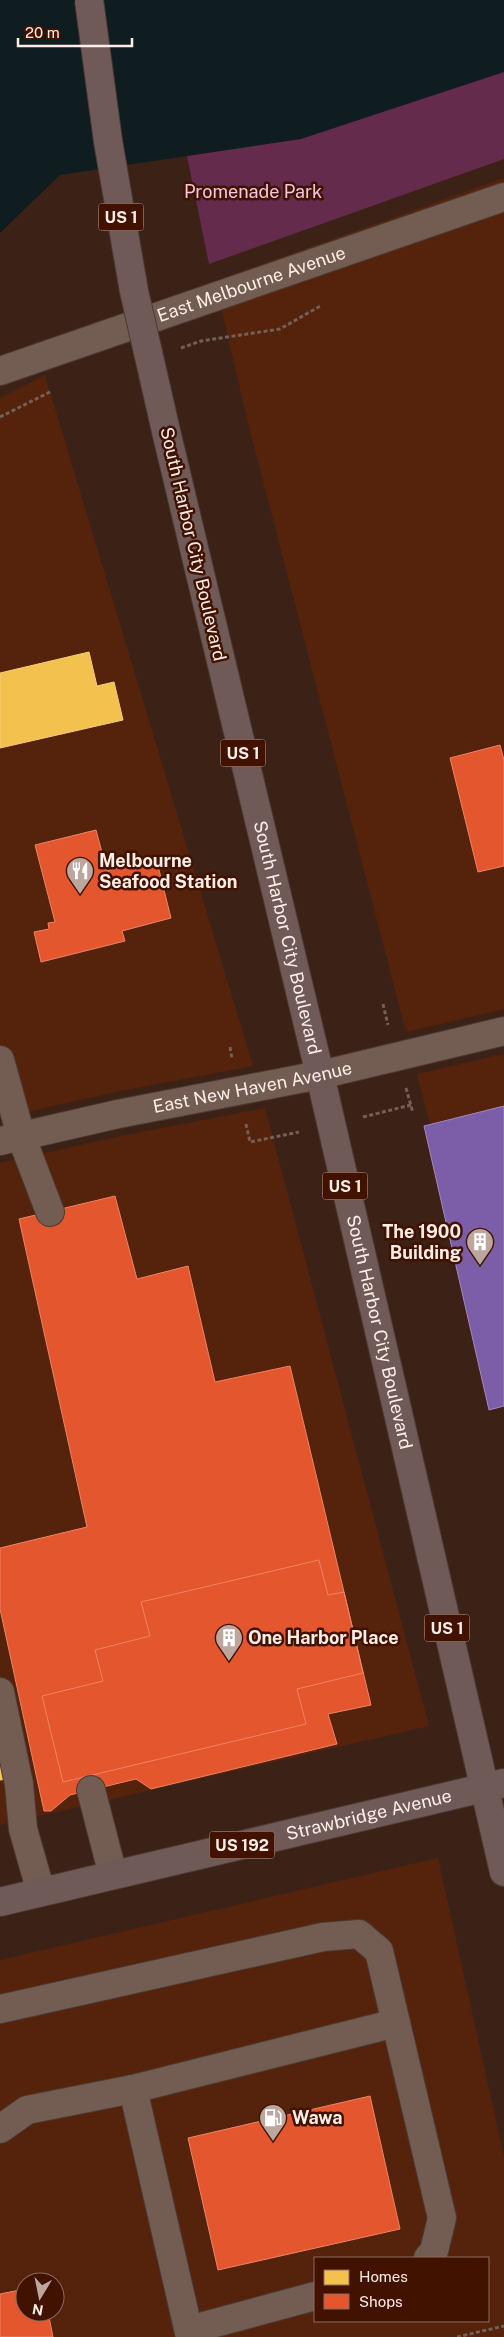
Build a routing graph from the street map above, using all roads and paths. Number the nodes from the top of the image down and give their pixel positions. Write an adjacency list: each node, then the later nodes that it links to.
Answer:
1 (89, 0): 6 (main road, South Harbor City Boulevard / US 1, bridge)
2 (504, 197): 3 (street, East Melbourne Avenue)
3 (0, 371)
4 (504, 1031): 6 (street, East New Haven Avenue)
5 (0, 1060): 7 (street)
6 (320, 1075): 7 (street, East New Haven Avenue); 10 (main road, South Harbor City Boulevard / US 1)
7 (11, 1138): 8 (street)
8 (50, 1212)
9 (0, 1692): 14 (street)
10 (494, 1785): 12 (main road, South Harbor City Boulevard / US 1); 13 (main road, Strawbridge Avenue / US 192)
11 (91, 1790): 13 (street)
12 (504, 1872)
13 (113, 1875): 14 (main road, Strawbridge Avenue / US 192)
14 (41, 1892): 15 (main road, Strawbridge Avenue / US 192)
15 (0, 1902)
16 (0, 2009): 17 (street)
17 (396, 2023): 18 (street); 20 (street)
18 (133, 2089): 19 (street); 23 (street)
19 (0, 2129)
20 (429, 2257)
21 (314, 2296): 24 (street)
22 (504, 2326): 25 (path)
23 (190, 2337)
24 (197, 2337)
25 (457, 2337)

